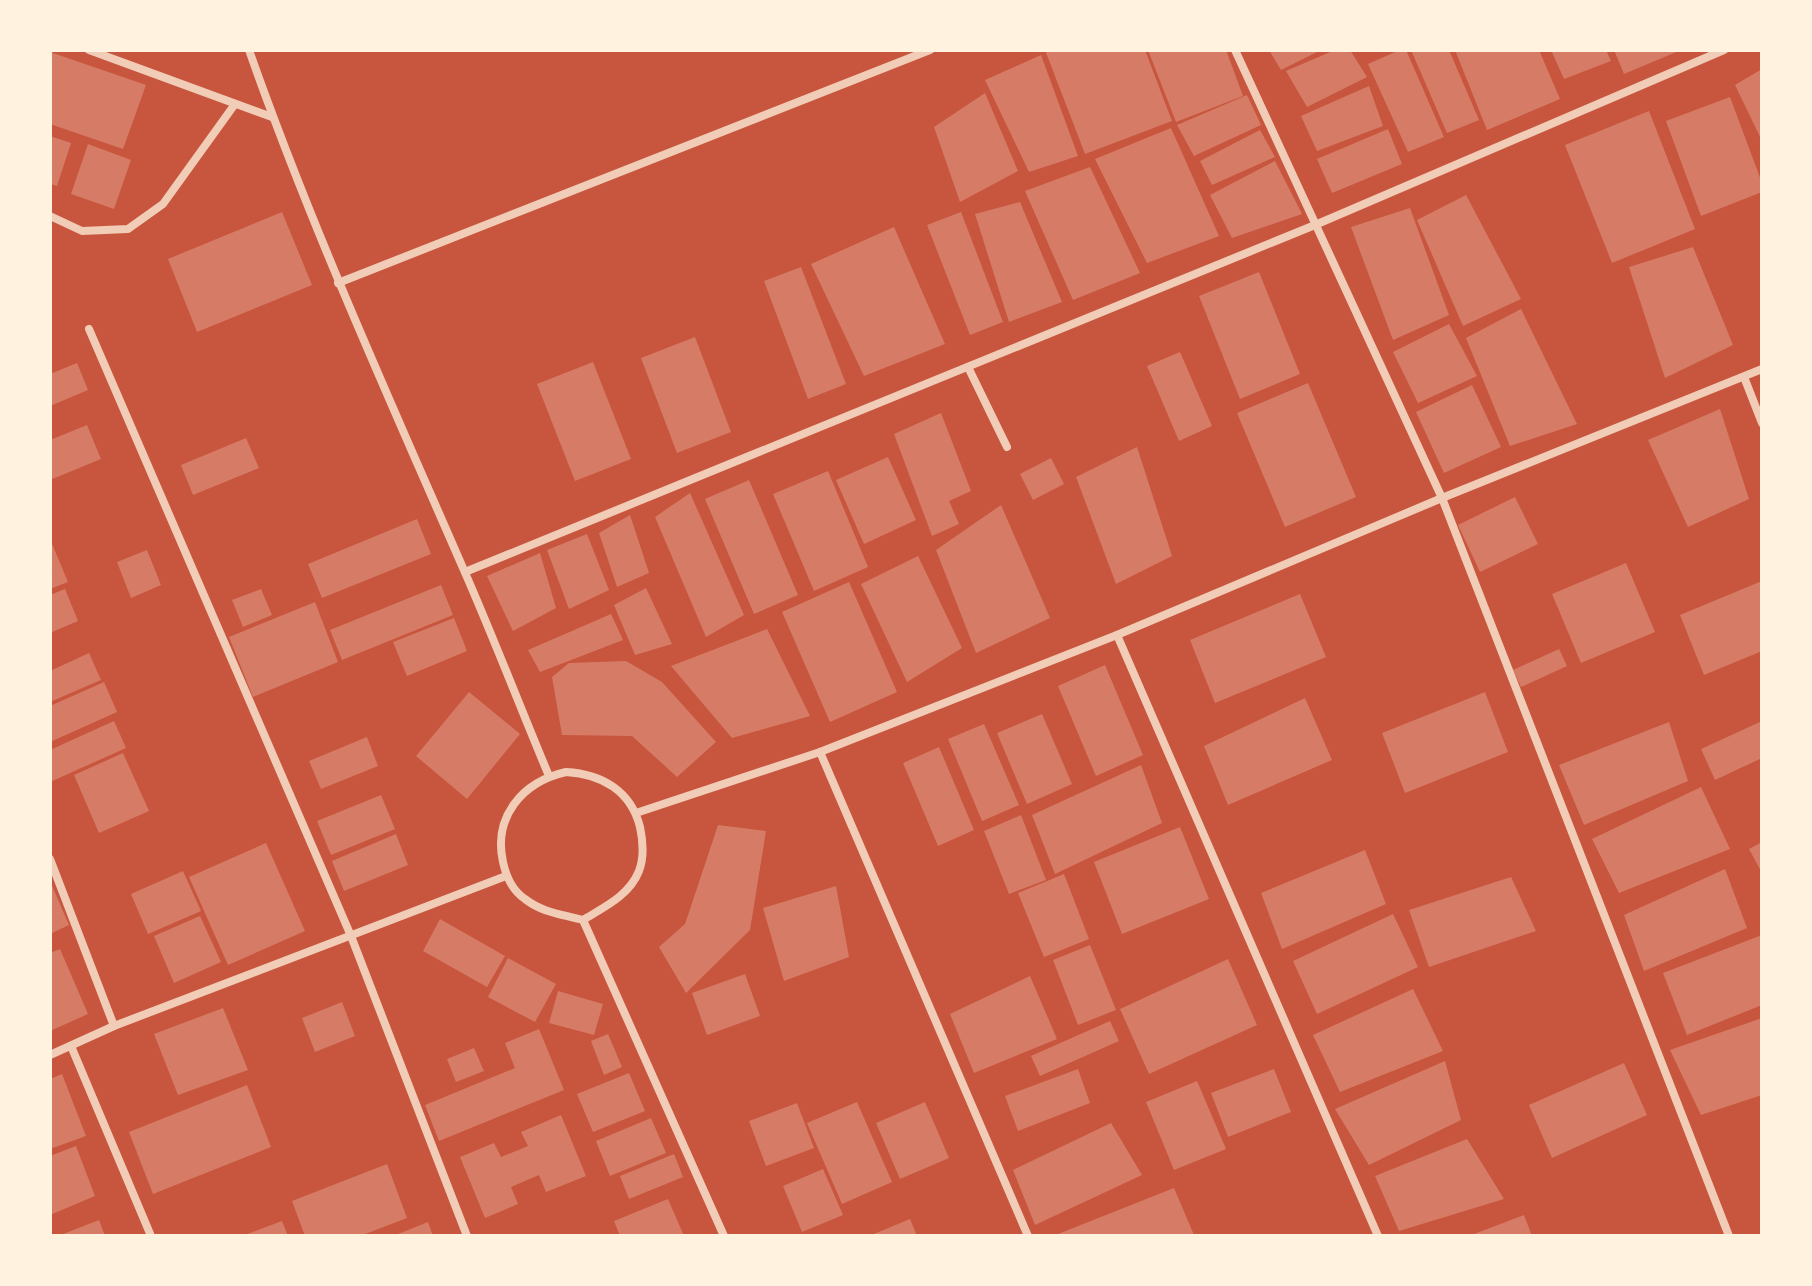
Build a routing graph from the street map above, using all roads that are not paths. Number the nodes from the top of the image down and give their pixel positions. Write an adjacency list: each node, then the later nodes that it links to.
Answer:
1 (89, 50): 6 (street)
2 (249, 50): 7 (street)
3 (930, 50): 10 (street)
4 (1235, 50): 9 (street)
5 (1724, 50): 9 (street)
6 (235, 104): 7 (street); 8 (street)
7 (272, 117): 10 (street)
8 (50, 216)
9 (1315, 225): 12 (street); 17 (street)
10 (338, 283): 18 (street)
11 (89, 329): 26 (street)
12 (968, 367): 16 (street); 18 (street)
13 (1762, 369): 14 (street)
14 (1744, 377): 15 (street); 17 (street)
15 (1762, 423)
16 (1007, 447)
17 (1442, 498): 19 (street); 35 (street)
18 (465, 572): 21 (street)
19 (1117, 635): 20 (street); 34 (street)
20 (820, 752): 22 (street); 33 (street)
21 (549, 776): 22 (street); 24 (street)
22 (636, 813): 25 (street)
23 (50, 859): 27 (street)
24 (506, 876): 25 (street); 26 (street)
25 (583, 920): 32 (street)
26 (351, 936): 27 (street); 31 (street)
27 (114, 1026): 28 (street)
28 (71, 1046): 29 (street); 30 (street)
29 (50, 1055)
30 (151, 1236)
31 (467, 1236)
32 (724, 1236)
33 (1028, 1236)
34 (1378, 1236)
35 (1729, 1236)

